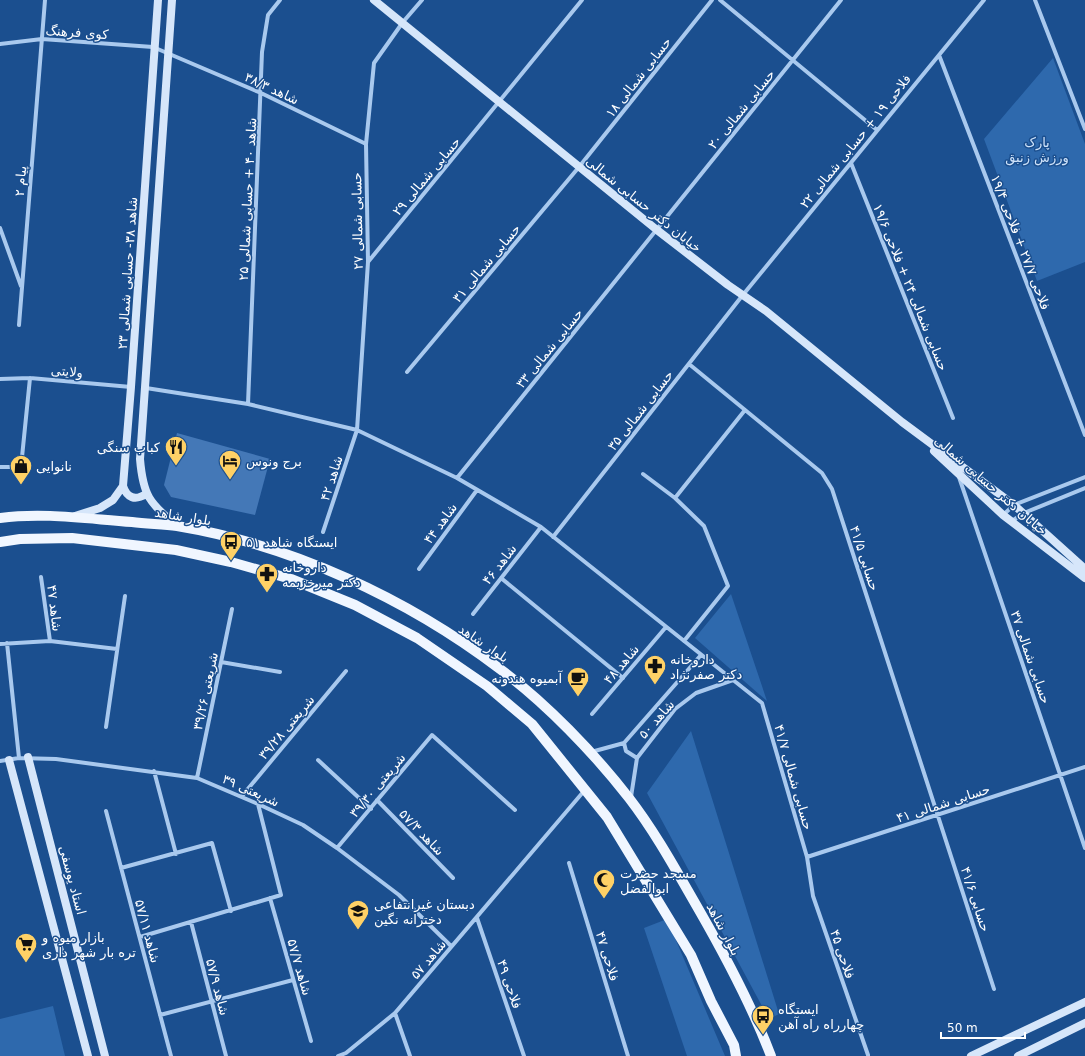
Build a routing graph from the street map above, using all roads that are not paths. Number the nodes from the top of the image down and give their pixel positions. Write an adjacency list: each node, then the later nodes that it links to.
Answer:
1 (46, 0): 14 (street, پیام ۲)
2 (158, 0): 16 (street, شاهد ۳۸- حسابی شمالی ۲۳)
3 (172, 0): 17 (street, شاهد ۳۸- حسابی شمالی ۲۳)
4 (280, 0): 20 (street, شاهد ۴۰ + حسابی شمالی ۲۵)
5 (374, 0): 13 (street, خیابان دکتر حسابی شمالی)
6 (422, 0): 13 (street, حسابی شمالی ۲۷)
7 (582, 0): 21 (street, حسابی شمالی ۲۹)
8 (712, 0): 26 (street, حسابی شمالی ۱۸)
9 (720, 0): 19 (street)
10 (841, 0): 19 (street, حسابی شمالی ۲۰)
11 (984, 0): 18 (street, فلاحی ۱۹ + حسابی شمالی ۲۲)
12 (1035, 0): 22 (street)
13 (402, 22): 21 (street, خیابان دکتر حسابی شمالی); 24 (street, حسابی شمالی ۲۷)
14 (42, 39): 15 (street, کوی فرهنگ); 16 (street, کوی فرهنگ); 30 (street, پیام ۲)
15 (0, 44)
16 (153, 47): 17 (street, کوی فرهنگ); 37 (street, شاهد ۳۸- حسابی شمالی ۲۳)
17 (169, 52): 20 (street, شاهد ۳۸/۳); 38 (street, شاهد ۳۸- حسابی شمالی ۲۳)
18 (939, 55): 23 (street, فلاحی ۱۹ + حسابی شمالی ۲۲); 44 (street, فلاحی ۲۷/۷ + فلاحی ۱۹/۴)
19 (793, 60): 23 (street); 28 (street, حسابی شمالی ۲۰)
20 (261, 93): 24 (street, شاهد ۳۸/۳); 39 (street, شاهد ۴۰ + حسابی شمالی ۲۵)
21 (500, 102): 26 (street, خیابان دکتر حسابی شمالی); 29 (street, حسابی شمالی ۲۹)
22 (1085, 129)
23 (877, 130): 25 (street, فلاحی ۱۹ + حسابی شمالی ۲۲)
24 (366, 144): 29 (street, حسابی شمالی ۲۷)
25 (851, 163): 31 (street, فلاحی ۱۹ + حسابی شمالی ۲۲); 41 (street, حسابی شمالی ۲۴ + فلاحی ۱۹/۶)
26 (579, 167): 28 (street, خیابان دکتر حسابی شمالی); 34 (street, حسابی شمالی ۳۱)
27 (0, 228): 30 (street)
28 (657, 230): 31 (street, خیابان دکتر حسابی شمالی); 49 (street, حسابی شمالی ۳۳)
29 (368, 262): 43 (street, حسابی شمالی ۲۷)
30 (22, 287): 32 (street, پیام ۲)
31 (742, 296): 33 (street, حسابی شمالی ۳۵); 42 (street, خیابان دکتر حسابی شمالی)
32 (19, 324)
33 (689, 364): 40 (street, حسابی ۴۱/۵); 64 (street, حسابی شمالی ۳۵)
34 (407, 372)
35 (30, 378): 36 (street, ولایتی); 37 (street, ولایتی); 45 (street)
36 (0, 379)
37 (131, 387): 50 (street, شاهد ۳۸- حسابی شمالی ۲۳)
38 (146, 388): 39 (street); 53 (street, شاهد ۳۸- حسابی شمالی ۲۳)
39 (248, 404): 43 (street)
40 (745, 410): 54 (street); 107 (street, حسابی ۴۱/۵)
41 (953, 418)
42 (902, 422): 46 (street, خیابان دکتر حسابی شمالی); 55 (street, خیابان دکتر حسابی شمالی)
43 (357, 430): 49 (street); 63 (street, شاهد ۴۲)
44 (1085, 435)
45 (0, 468)
46 (957, 473): 57 (street, خیابان دکتر حسابی شمالی); 97 (street, حسابی شمالی ۳۷)
47 (643, 474): 54 (street)
48 (1085, 477): 55 (street)
49 (457, 478): 52 (street)
50 (122, 486): 53 (street); 58 (street)
51 (1085, 488): 56 (street)
52 (478, 490): 62 (street); 66 (street, شاهد ۴۴)
53 (146, 494): 61 (street, شاهد ۳۸- حسابی شمالی ۲۳)
54 (675, 498): 76 (street)
55 (1014, 505): 56 (street, خیابان دکتر حسابی شمالی); 57 (street)
56 (1024, 513): 60 (street); 67 (street, خیابان دکتر حسابی شمالی)
57 (1003, 515): 60 (street, خیابان دکتر حسابی شمالی)
58 (72, 517): 59 (main road, بلوار شاهد); 61 (main road, بلوار شاهد)
59 (0, 518)
60 (1012, 521): 70 (street, خیابان دکتر حسابی شمالی)
61 (177, 526): 89 (main road, بلوار شاهد)
62 (541, 527): 64 (street); 69 (street, شاهد ۴۶)
63 (323, 532)
64 (553, 536): 74 (street)
65 (0, 542): 99 (main road)
66 (419, 569)
67 (1085, 569)
68 (41, 577): 75 (street, شاهد ۴۷)
69 (501, 578): 73 (street, شاهد ۴۶); 84 (street)
70 (1085, 578)
71 (125, 596): 79 (street)
72 (232, 609): 81 (street, شریعتی ۳۹/۲۶)
73 (472, 614)
74 (666, 627): 76 (street); 84 (street, شاهد ۴۸)
75 (50, 641): 77 (street); 79 (street)
76 (684, 641): 80 (street)
77 (8, 643): 78 (street); 90 (street)
78 (0, 644)
79 (117, 649): 87 (street)
80 (701, 655): 85 (street); 88 (street, شاهد ۵۰)
81 (221, 662): 83 (street); 98 (street, شریعتی ۳۹/۲۶)
82 (346, 671): 100 (street, شریعتی ۳۹/۲۸)
83 (280, 672)
84 (623, 678): 86 (street, شاهد ۴۸)
85 (733, 680): 91 (street, شاهد ۵۰); 111 (street, حسابی شمالی ۴۱/۷)
86 (592, 714)
87 (106, 727)
88 (624, 743): 89 (street, شاهد ۵۰); 91 (street)
89 (590, 752): 101 (main road, بلوار شاهد)
90 (24, 758): 92 (street, شریعتی ۳۹); 96 (street, شریعتی ۳۹); 131 (street, استاد یوسفی)
91 (637, 758): 101 (street, شاهد ۵۰)
92 (9, 760): 94 (street, شریعتی ۳۹); 130 (street)
93 (318, 760): 104 (street)
94 (0, 762)
95 (1085, 767): 97 (street, حسابی شمالی ۴۱)
96 (154, 771): 98 (street, شریعتی ۳۹); 110 (street)
97 (1061, 775): 107 (street, حسابی شمالی ۴۱); 109 (street, حسابی شمالی ۳۷)
98 (197, 778): 100 (street, شریعتی ۳۹)
99 (585, 790): 117 (street, شاهد ۵۷); 138 (main road)
100 (242, 796): 103 (street, شریعتی ۳۹)
101 (630, 799): 139 (main road, بلوار شاهد)
102 (377, 800): 104 (street, شریعتی ۳۹/۳۰); 105 (street, شریعتی ۳۹/۳۰); 114 (street, شاهد ۵۷/۳)
103 (258, 804): 108 (street, شریعتی ۳۹); 115 (street)
104 (372, 809): 108 (street, شریعتی ۳۹/۳۰)
105 (515, 810)
106 (106, 811): 113 (street, شاهد ۵۷/۱۱)
107 (938, 816): 111 (street, حسابی شمالی ۴۱); 122 (street, حسابی ۴۱/۶)
108 (337, 848): 120 (street, شریعتی ۳۹)
109 (1085, 848)
110 (176, 854): 113 (street); 116 (street)
111 (807, 857): 129 (street, فلاحی ۴۵)
112 (569, 863): 137 (street, فلاحی ۴۷)
113 (122, 868): 119 (street, شاهد ۵۷/۱۱)
114 (453, 878)
115 (270, 898): 116 (street); 121 (street, شاهد ۵۷/۷)
116 (231, 911): 118 (street)
117 (477, 918): 120 (street, شاهد ۵۷); 136 (street, فلاحی ۴۹)
118 (191, 922): 119 (street); 123 (street, شاهد ۵۷/۹)
119 (140, 938): 126 (street, شاهد ۵۷/۱۱)
120 (451, 946): 125 (street, شاهد ۵۷)
121 (293, 980): 123 (street); 128 (street, شاهد ۵۷/۷)
122 (994, 989)
123 (211, 1001): 126 (street); 133 (street, شاهد ۵۷/۹)
124 (1085, 1002): 140 (street)
125 (395, 1013): 134 (street, شاهد ۵۷); 135 (street)
126 (160, 1015): 132 (street, شاهد ۵۷/۱۱)
127 (1085, 1023): 141 (street)
128 (311, 1041)
129 (868, 1055)
130 (88, 1056)
131 (105, 1056)
132 (171, 1056)
133 (226, 1056)
134 (338, 1056)
135 (410, 1056)
136 (524, 1056)
137 (628, 1056)
138 (736, 1056)
139 (771, 1056)
140 (971, 1056)
141 (1018, 1056)

